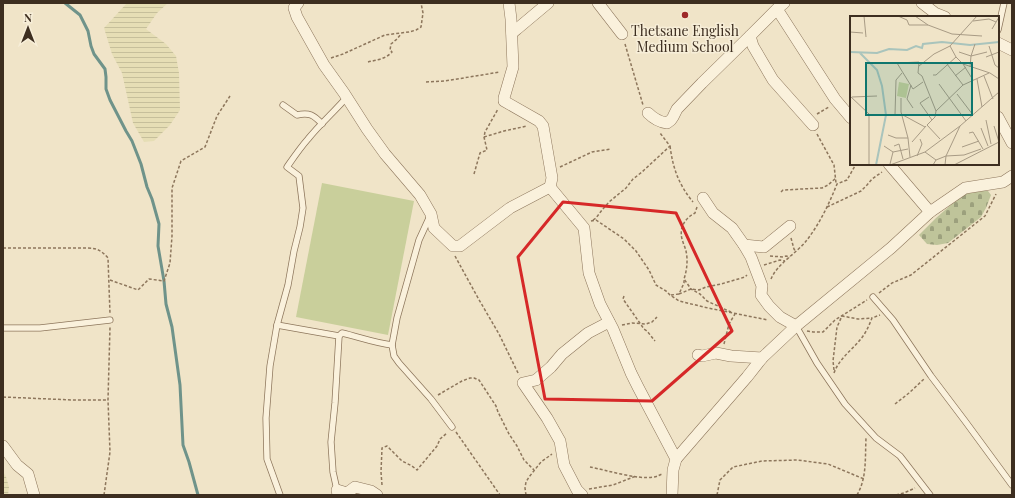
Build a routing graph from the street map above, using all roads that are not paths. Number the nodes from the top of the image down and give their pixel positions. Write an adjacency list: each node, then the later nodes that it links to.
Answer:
1 (298, 3): 15 (street)
2 (509, 3): 10 (street)
3 (548, 3): 10 (street)
4 (598, 3): 11 (street)
5 (922, 3): 8 (street)
6 (1004, 3): 9 (lane)
7 (780, 6): 12 (street); 18 (street)
8 (939, 16)
9 (999, 26)
10 (512, 33): 25 (street)
11 (622, 34)
12 (750, 36): 17 (street); 21 (street)
13 (999, 44): 14 (street)
14 (1012, 50)
15 (347, 96): 20 (lane); 28 (street)
16 (282, 105): 20 (lane)
17 (651, 116)
18 (850, 117)
19 (999, 120): 22 (street)
20 (322, 124): 33 (lane)
21 (813, 125)
22 (1012, 143)
23 (890, 165): 27 (street)
24 (1008, 179): 27 (street)
25 (551, 182): 28 (street); 34 (street)
26 (698, 200): 30 (street)
27 (930, 212): 35 (street)
28 (432, 214): 38 (lane)
29 (790, 226): 30 (street)
30 (744, 245): 35 (street)
31 (873, 297): 44 (lane)
32 (110, 320): 36 (lane)
33 (277, 325): 37 (lane); 49 (lane)
34 (611, 325): 43 (street); 46 (street)
35 (796, 326): 40 (street); 51 (lane)
36 (3, 328)
37 (339, 336): 38 (lane); 47 (lane)
38 (392, 346): 41 (lane)
39 (698, 354): 40 (street)
40 (762, 358): 43 (street)
41 (452, 427)
42 (3, 446): 48 (street)
43 (676, 459): 50 (street)
44 (1012, 485)
45 (380, 492): 47 (street)
46 (580, 492)
47 (337, 493)
48 (34, 495)
49 (280, 495)
50 (672, 495)
51 (930, 495)

